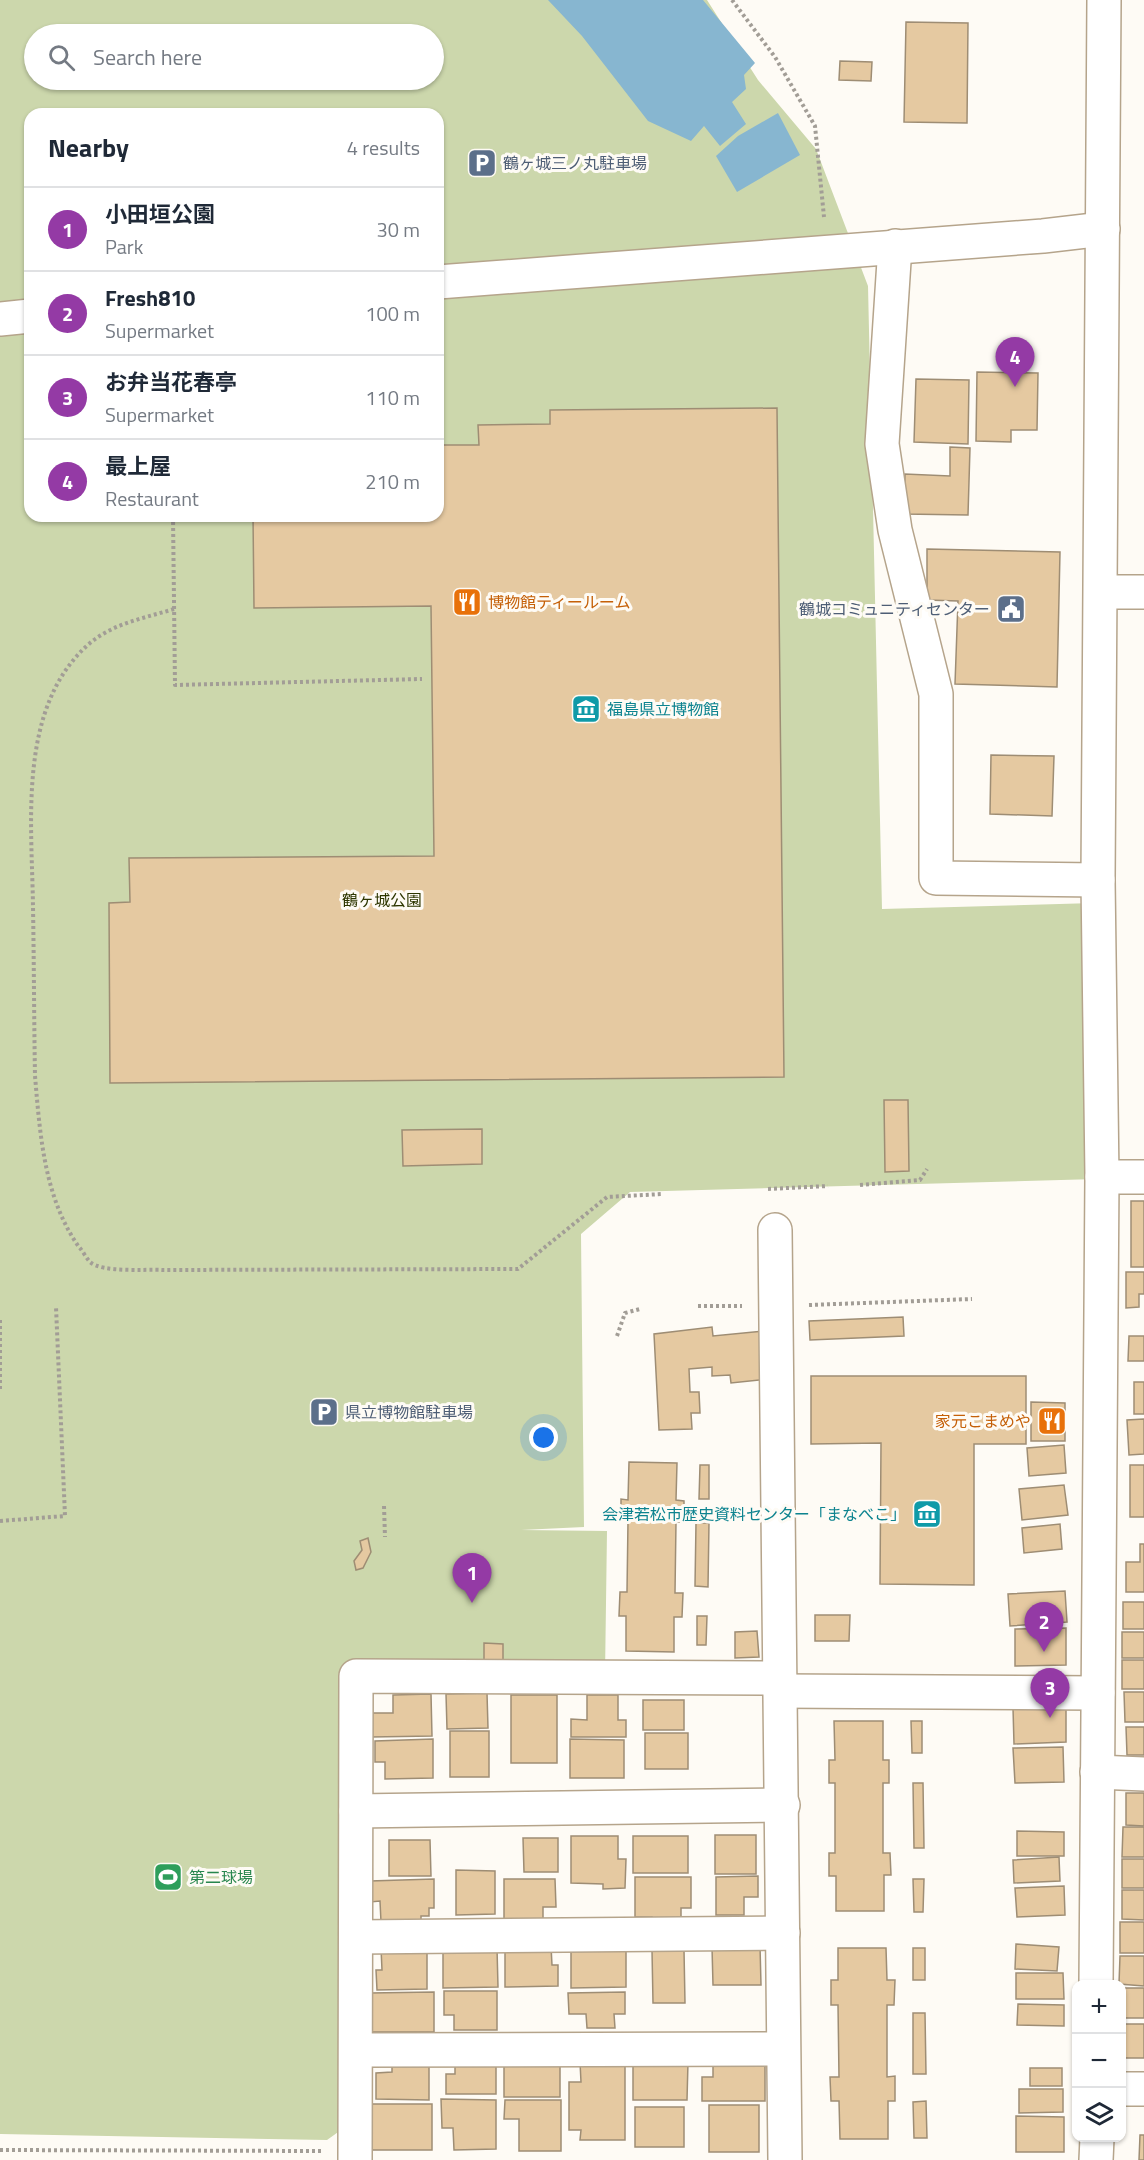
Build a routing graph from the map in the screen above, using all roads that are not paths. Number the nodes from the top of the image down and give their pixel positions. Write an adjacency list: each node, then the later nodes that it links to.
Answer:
1 (1104, 0): 2 (street)
2 (1103, 229): 3 (street); 7 (street)
3 (895, 246): 4 (street); 9 (street)
4 (444, 282)
5 (24, 317): 6 (street)
6 (0, 319)
7 (1101, 592): 8 (street); 9 (street)
8 (1144, 592)
9 (1098, 880): 10 (street)
10 (1102, 1177): 11 (street); 14 (street)
11 (1144, 1177)
12 (775, 1230): 13 (street)
13 (780, 1685): 14 (street); 17 (street); 18 (street)
14 (1098, 1693): 15 (street)
15 (1097, 1772): 16 (street); 21 (street)
16 (1144, 1774)
17 (783, 1805): 18 (street); 19 (street)
18 (356, 1811): 20 (street)
19 (783, 1933): 20 (street); 22 (street)
20 (357, 1937): 23 (street)
21 (1096, 1980)
22 (783, 2049): 23 (street); 28 (street)
23 (357, 2050): 27 (street)
24 (1126, 2089): 25 (street)
25 (1144, 2089)
26 (1096, 2142): 29 (street)
27 (355, 2155)
28 (785, 2160)
29 (1096, 2160)

